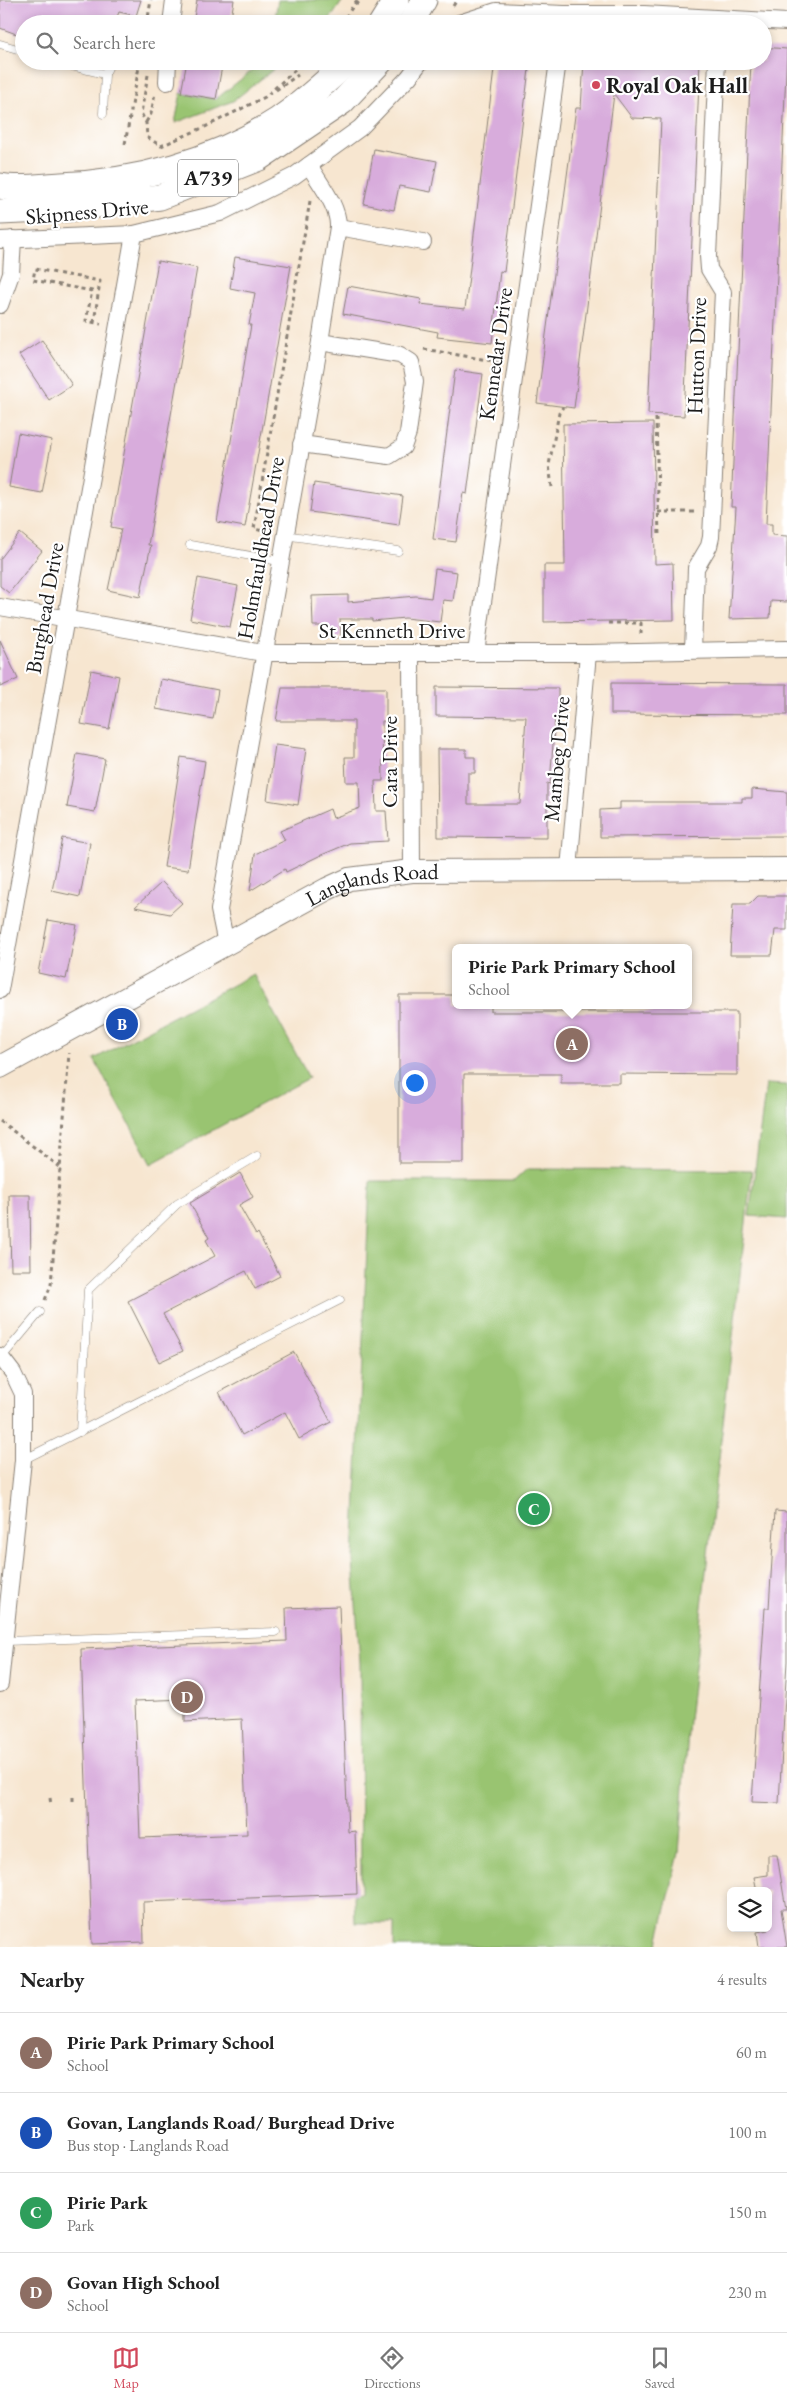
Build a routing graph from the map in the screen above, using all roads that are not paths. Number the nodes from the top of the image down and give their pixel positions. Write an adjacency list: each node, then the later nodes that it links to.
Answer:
1 (174, 0): 5 (street)
2 (396, 0): 6 (main road)
3 (424, 0): 7 (main road)
4 (644, 7): 10 (street); 11 (street)
5 (172, 15)
6 (386, 15)
7 (415, 15)
8 (484, 15): 9 (street)
9 (530, 15)
10 (590, 15)
11 (690, 15)
12 (772, 22): 13 (street)
13 (787, 22)
14 (0, 44): 15 (lane)
15 (15, 49)
16 (88, 70): 24 (lane)
17 (107, 70): 24 (lane)
18 (168, 70): 25 (street)
19 (339, 70): 28 (main road, A739)
20 (372, 70): 29 (main road, A739)
21 (414, 70): 27 (street, Skipness Drive)
22 (557, 70): 47 (street, Kennedar Drive)
23 (717, 70): 44 (street, Hutton Drive)
24 (105, 74): 26 (lane)
25 (167, 82)
26 (103, 114)
27 (309, 165): 30 (street, Holmfauldhead Drive); 31 (street, Skipness Drive)
28 (2, 187)
29 (0, 212)
30 (338, 227): 33 (street); 35 (street, Holmfauldhead Drive)
31 (134, 234): 32 (street, Skipness Drive); 42 (street, Burghead Drive)
32 (7, 240): 34 (street)
33 (423, 242)
34 (0, 305)
35 (320, 342): 36 (street, Holmfauldhead Drive); 36 (street)
36 (301, 444): 37 (street, Holmfauldhead Drive)
37 (284, 535): 39 (lane); 40 (street, Holmfauldhead Drive)
38 (190, 546): 40 (lane)
39 (398, 551)
40 (279, 562): 45 (street, Holmfauldhead Drive)
41 (0, 608): 42 (street, St Kenneth Drive)
42 (65, 619): 45 (street, St Kenneth Drive); 53 (street, Burghead Drive)
43 (787, 649): 44 (street, St Kenneth Drive)
44 (693, 650): 48 (street, St Kenneth Drive)
45 (263, 653): 46 (street, St Kenneth Drive); 52 (street, Holmfauldhead Drive)
46 (411, 653): 47 (street, St Kenneth Drive); 51 (street, Cara Drive)
47 (476, 653): 48 (street, St Kenneth Drive)
48 (588, 653): 49 (street, Mambeg Drive)
49 (569, 869): 50 (street, Langlands Road); 51 (street, Langlands Road)
50 (787, 869)
51 (412, 871): 52 (street, Langlands Road)
52 (226, 944): 54 (street, Langlands Road)
53 (0, 990)
54 (1, 1062)
55 (257, 1156): 59 (lane)
56 (340, 1300): 59 (lane)
57 (40, 1312): 58 (lane)
58 (1, 1356): 60 (street)
59 (80, 1432): 60 (lane)
60 (23, 1460): 61 (street)
61 (6, 1567): 63 (street)
62 (276, 1632): 63 (lane)
63 (5, 1641): 64 (street)
64 (0, 1684)

